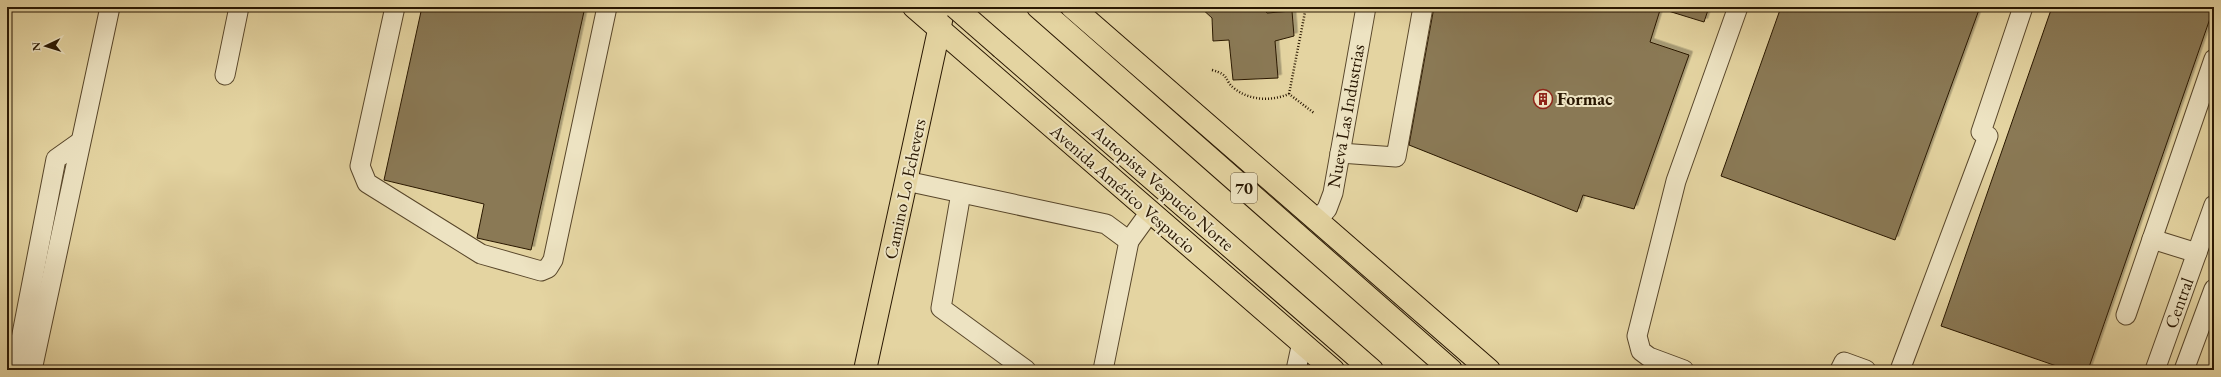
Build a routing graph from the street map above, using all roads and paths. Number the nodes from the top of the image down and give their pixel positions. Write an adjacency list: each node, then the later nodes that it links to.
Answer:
1 (110, 7): 24 (street)
2 (239, 7): 20 (street)
3 (395, 7): 4 (street)
4 (607, 7)
5 (914, 7): 16 (main road, Avenida Américo Vespucio)
6 (944, 7): 16 (main road, Camino Lo Echevers)
7 (955, 7): 44 (main road, Autopista Vespucio Norte, bridge)
8 (974, 7): 17 (main road)
9 (1038, 7): 45 (main road, 70)
10 (1072, 7): 30 (main road)
11 (1306, 7): 22 (path)
12 (1366, 7): 25 (street, Nueva Las Industrias)
13 (1423, 7): 25 (street)
14 (1738, 7): 47 (street)
15 (2022, 7): 50 (street)
16 (939, 30): 17 (main road, Avenida Américo Vespucio); 21 (main road, Camino Lo Echevers)
17 (969, 56): 21 (main road); 29 (main road, Avenida Américo Vespucio)
18 (2214, 59): 31 (street)
19 (1212, 70): 22 (path)
20 (226, 75)
21 (929, 75): 26 (main road, Camino Lo Echevers)
22 (1289, 94): 23 (path)
23 (1314, 113)
24 (80, 142): 37 (street); 38 (street)
25 (1340, 153): 30 (street, Nueva Las Industrias)
26 (906, 181): 27 (street); 39 (main road, Camino Lo Echevers)
27 (961, 193): 32 (street); 40 (street)
28 (2214, 205): 33 (street, Central)
29 (1150, 212): 32 (street); 36 (main road, Avenida Américo Vespucio)
30 (1317, 220): 46 (main road)
31 (2152, 239): 33 (street); 35 (street)
32 (1129, 242): 41 (street)
33 (2205, 242): 51 (street, Central)
34 (2214, 289): 52 (street, Central)
35 (2126, 315)
36 (1302, 342): 42 (street); 43 (main road, Avenida Américo Vespucio)
37 (15, 370)
38 (32, 370)
39 (865, 370)
40 (1026, 370)
41 (1103, 370)
42 (1296, 370)
43 (1333, 370)
44 (1372, 370)
45 (1451, 370)
46 (1488, 370)
47 (1684, 370)
48 (1840, 370): 49 (street)
49 (1866, 370)
50 (1900, 370)
51 (2154, 370)
52 (2184, 370)

